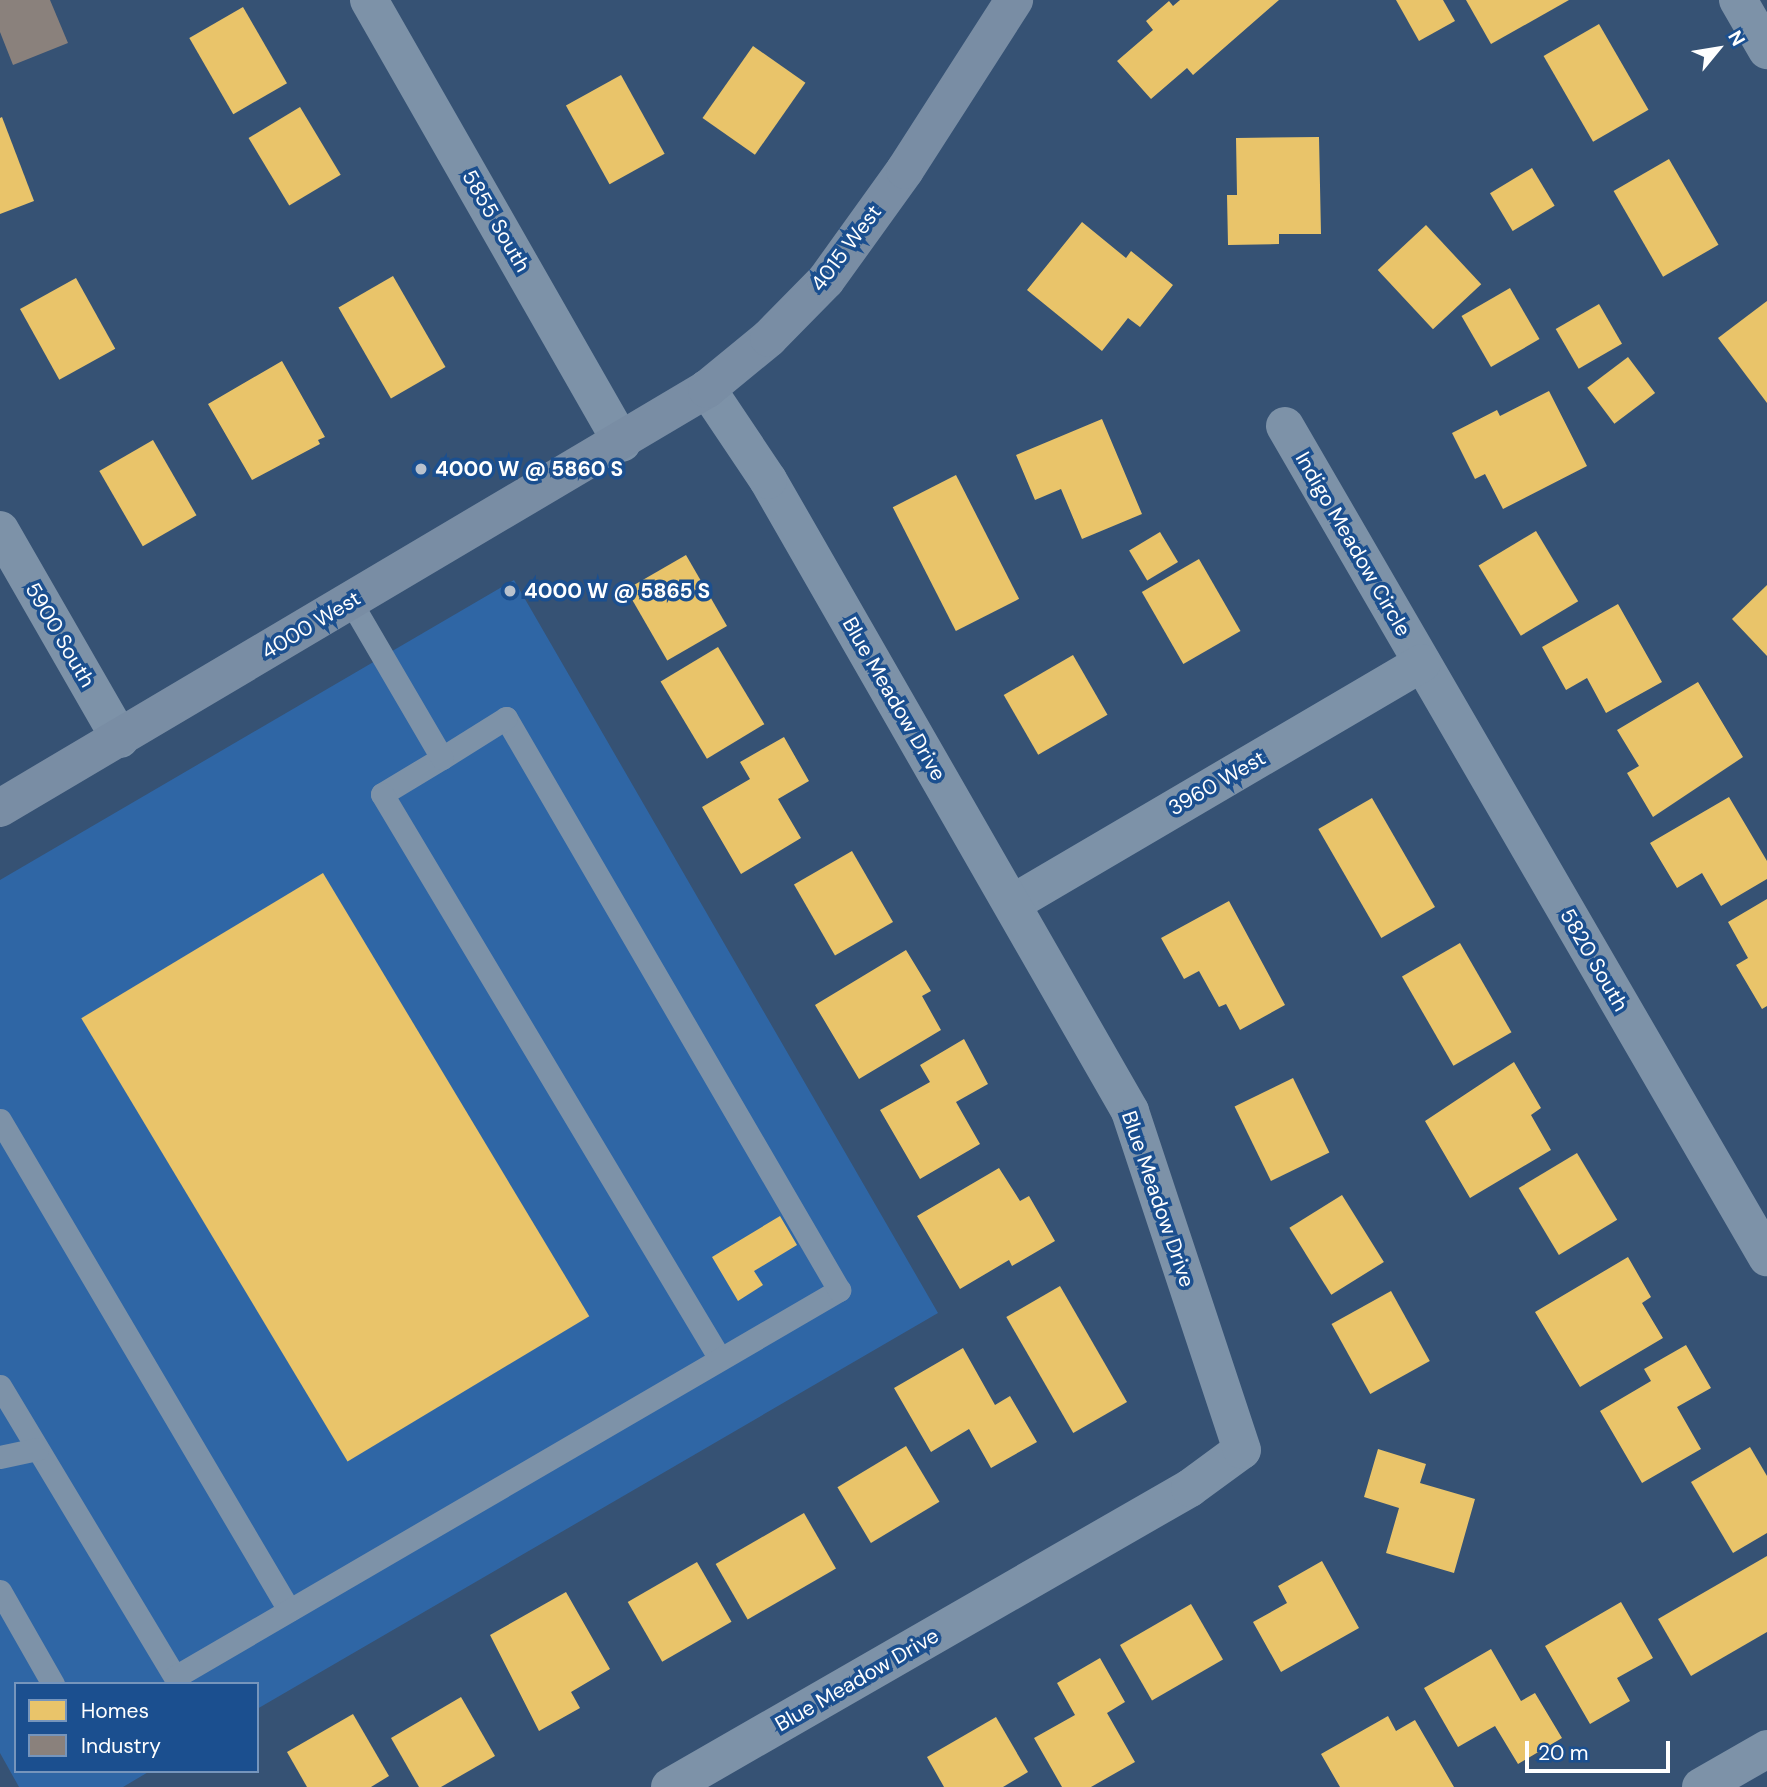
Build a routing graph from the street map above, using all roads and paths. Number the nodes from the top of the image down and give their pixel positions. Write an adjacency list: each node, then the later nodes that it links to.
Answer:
1 (369, 0): 7 (street, 5855 South)
2 (1014, 0): 5 (street, 4015 West)
3 (1738, 0): 4 (street)
4 (1767, 50)
5 (707, 389): 7 (street, 4015 West); 14 (street, Blue Meadow Drive)
6 (1285, 426): 10 (street, Indigo Meadow Circle)
7 (622, 443): 9 (street, 4000 West)
8 (0, 530): 11 (street, 5900 South)
9 (351, 602): 11 (street, 4000 West); 12 (lane)
10 (1422, 663): 14 (street, 3960 West); 16 (street, 5820 South)
11 (120, 739): 13 (street, 4000 West)
12 (442, 758): 17 (lane); 17 (lane)
13 (0, 808)
14 (1013, 903): 26 (street, Blue Meadow Drive)
15 (0, 1120): 22 (lane)
16 (1767, 1257)
17 (720, 1359): 22 (lane)
18 (0, 1386): 19 (lane)
19 (37, 1449): 20 (lane); 23 (lane)
20 (0, 1457)
21 (0, 1591): 24 (lane)
22 (289, 1610): 23 (lane)
23 (169, 1680)
24 (52, 1682)
25 (1767, 1749): 27 (street)
26 (670, 1787)
27 (1701, 1787)

